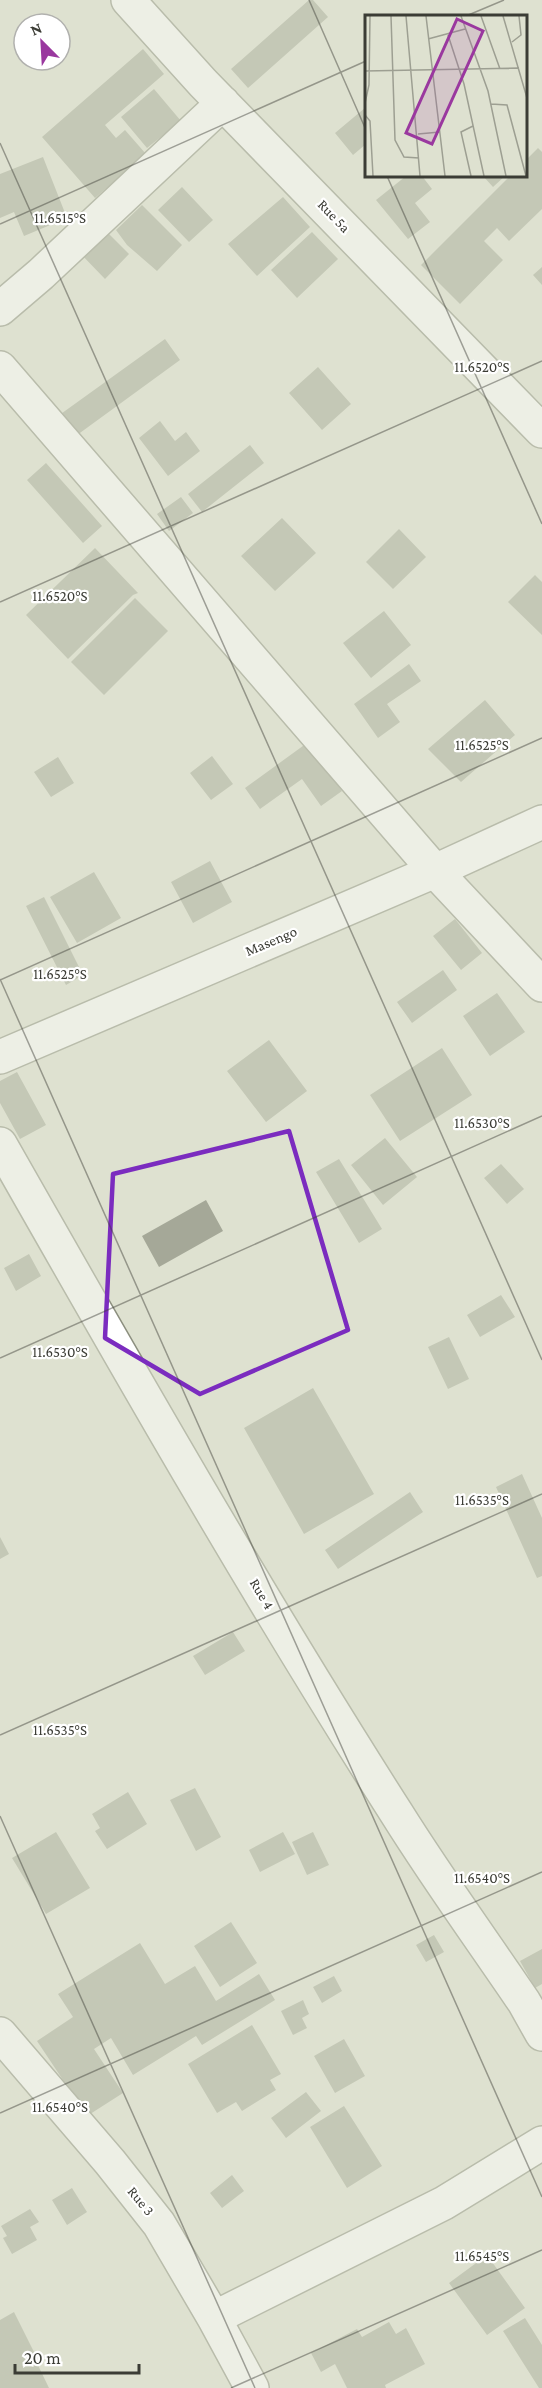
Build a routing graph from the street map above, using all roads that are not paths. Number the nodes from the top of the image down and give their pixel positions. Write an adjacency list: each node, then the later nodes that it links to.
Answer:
1 (128, 0): 2 (street, Rue 5a)
2 (224, 103): 3 (street); 5 (street, Rue 5a)
3 (0, 309)
4 (0, 368): 7 (street)
5 (542, 430)
6 (542, 822): 7 (street, Masengo)
7 (435, 871): 8 (street); 9 (street, Masengo)
8 (542, 986)
9 (0, 1058)
10 (0, 1144): 12 (street, Rue 4)
11 (0, 2034): 14 (street, Rue 3)
12 (542, 2034)
13 (542, 2143): 14 (street)
14 (214, 2318): 15 (street, Rue 3)
15 (252, 2388)

